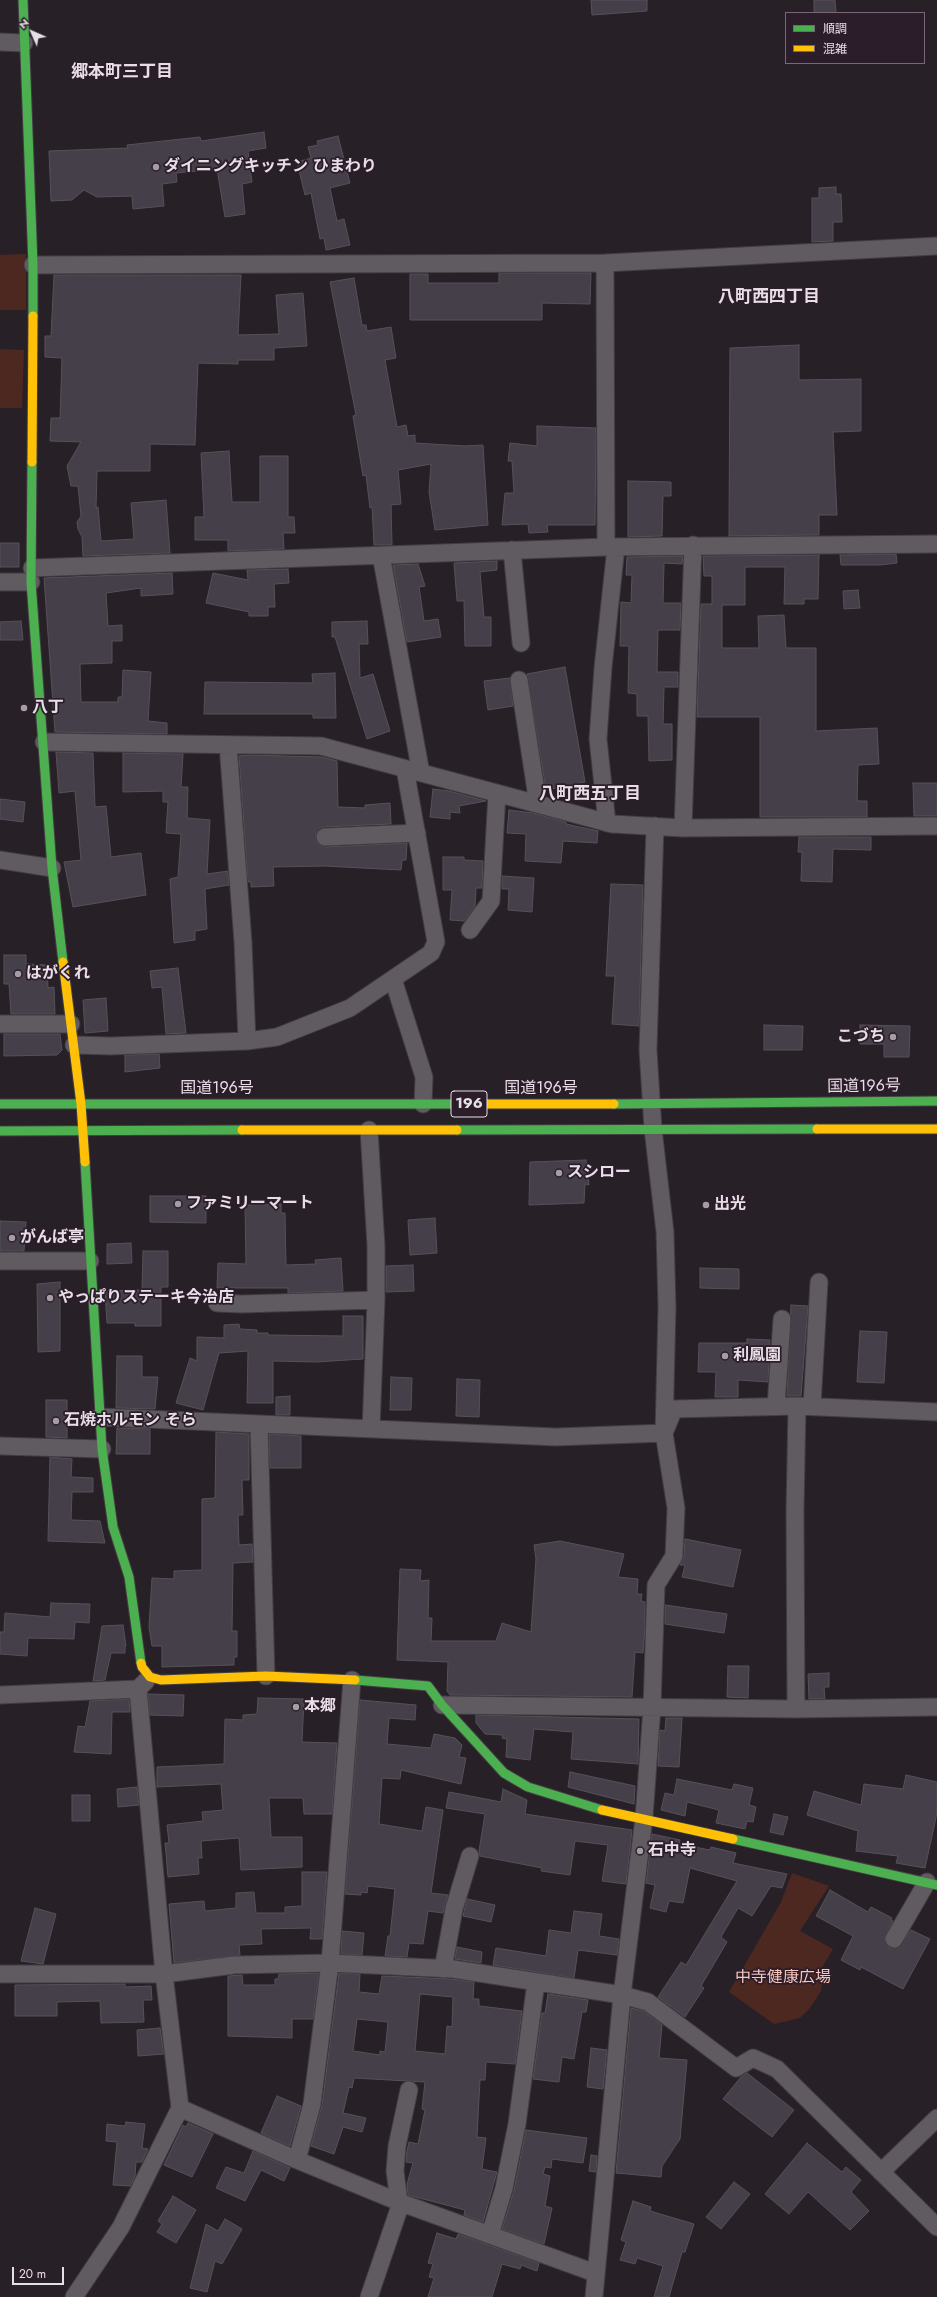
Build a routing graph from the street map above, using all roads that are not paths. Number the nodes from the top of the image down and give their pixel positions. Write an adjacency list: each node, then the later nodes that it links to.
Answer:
1 (23, 0): 3 (main road)
2 (0, 42): 3 (street)
3 (24, 43): 6 (main road)
4 (937, 246): 5 (street)
5 (605, 263): 6 (street); 9 (street)
6 (33, 265): 12 (main road)
7 (937, 544): 8 (street)
8 (693, 545): 9 (street); 24 (street)
9 (611, 547): 10 (street); 21 (street)
10 (512, 550): 11 (street); 14 (street)
11 (381, 555): 12 (street); 18 (street)
12 (31, 575): 13 (street); 16 (main road)
13 (0, 582)
14 (521, 643)
15 (519, 680): 20 (street)
16 (44, 742): 17 (street); 28 (main road)
17 (228, 744): 18 (street); 33 (street)
18 (413, 771): 19 (street); 25 (street)
19 (497, 793): 20 (street); 29 (street)
20 (538, 804): 21 (street)
21 (607, 823): 22 (street)
22 (655, 826): 24 (street); 39 (street)
23 (937, 826): 24 (street)
24 (683, 828)
25 (417, 833): 26 (street); 30 (street)
26 (325, 837)
27 (0, 860): 28 (street)
28 (52, 868): 32 (main road)
29 (470, 930)
30 (393, 979): 33 (street); 38 (street)
31 (0, 1024): 32 (street)
32 (71, 1024): 34 (main road)
33 (247, 1040): 34 (street)
34 (74, 1045): 37 (main road)
35 (937, 1101): 39 (main road, 国道196号 / 196)
36 (0, 1104): 37 (main road, 国道196号 / 196)
37 (81, 1104): 38 (main road, 国道196号 / 196); 44 (main road)
38 (423, 1104): 39 (main road, 国道196号 / 196)
39 (652, 1104): 41 (street)
40 (937, 1128): 41 (main road, 196)
41 (653, 1129): 42 (main road, 196); 57 (street)
42 (369, 1130): 44 (main road, 196); 48 (street)
43 (0, 1131): 44 (main road, 196)
44 (83, 1131): 46 (main road)
45 (0, 1261): 46 (street)
46 (90, 1261): 54 (main road)
47 (819, 1282): 52 (street)
48 (376, 1300): 49 (street); 56 (street)
49 (217, 1303)
50 (782, 1319): 51 (street)
51 (776, 1406): 52 (street); 57 (street)
52 (805, 1406): 53 (street); 68 (street)
53 (937, 1412)
54 (100, 1417): 55 (street); 59 (main road)
55 (259, 1424): 56 (street); 60 (street)
56 (371, 1429): 57 (street)
57 (664, 1433): 66 (street)
58 (0, 1446): 59 (street)
59 (102, 1449): 61 (main road)
60 (266, 1676): 61 (main road); 62 (main road)
61 (150, 1677): 63 (street)
62 (352, 1680): 65 (main road); 73 (street)
63 (138, 1689): 64 (street); 76 (street)
64 (0, 1695)
65 (442, 1705): 66 (street); 69 (main road)
66 (652, 1707): 68 (street); 69 (street)
67 (937, 1708): 68 (street)
68 (796, 1709)
69 (644, 1818): 71 (main road); 78 (street)
70 (470, 1856): 74 (street)
71 (932, 1884): 72 (street)
72 (894, 1939)
73 (330, 1963): 74 (street); 76 (street); 82 (street)
74 (443, 1969): 77 (street)
75 (0, 1974): 76 (street)
76 (164, 1974): 80 (street)
77 (536, 1982): 78 (street); 86 (street)
78 (622, 1995): 83 (street); 87 (street)
79 (409, 2090): 84 (street)
80 (180, 2108): 82 (street); 88 (street)
81 (937, 2118): 83 (street)
82 (297, 2160): 84 (street)
83 (881, 2172): 85 (street)
84 (400, 2203): 86 (street); 89 (street)
85 (937, 2227)
86 (490, 2235): 87 (street)
87 (595, 2273): 90 (street)
88 (74, 2297)
89 (369, 2297)
90 (594, 2297)

